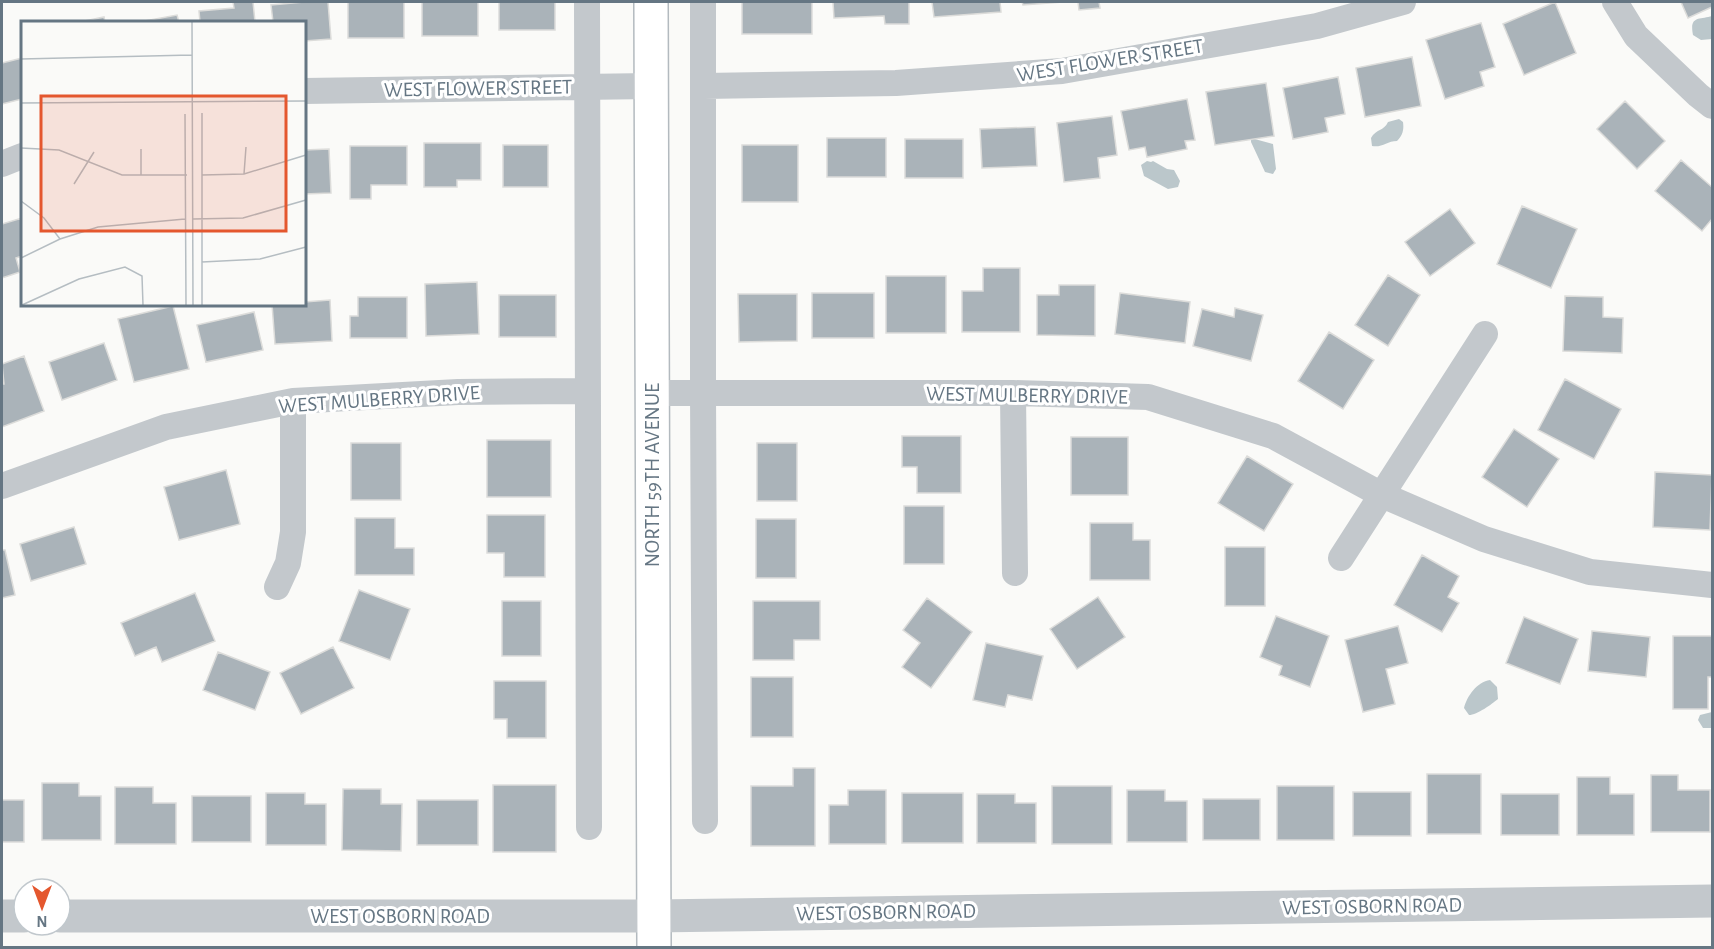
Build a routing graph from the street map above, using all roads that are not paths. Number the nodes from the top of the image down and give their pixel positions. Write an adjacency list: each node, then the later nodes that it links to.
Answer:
1 (587, 2): 6 (street)
2 (651, 2): 7 (main road, NORTH 59TH AVENUE)
3 (703, 2): 8 (street)
4 (1403, 2): 8 (street, WEST FLOWER STREET)
5 (1615, 2): 10 (street)
6 (587, 86): 7 (street, WEST FLOWER STREET); 9 (street, WEST FLOWER STREET); 14 (street)
7 (651, 86): 16 (main road, NORTH 59TH AVENUE)
8 (704, 86): 15 (street)
9 (306, 91)
10 (1713, 106)
11 (21, 156): 12 (street)
12 (2, 164)
13 (1485, 334): 20 (street)
14 (588, 391): 18 (street, WEST MULBERRY DRIVE); 26 (street)
15 (702, 392): 16 (street, WEST MULBERRY DRIVE); 17 (street, WEST MULBERRY DRIVE); 25 (street)
16 (652, 393): 29 (main road, NORTH 59TH AVENUE)
17 (1013, 393): 20 (street, WEST MULBERRY DRIVE); 22 (street)
18 (293, 401): 19 (street, WEST MULBERRY DRIVE); 24 (street)
19 (2, 486)
20 (1382, 495): 21 (street); 23 (street, WEST MULBERRY DRIVE)
21 (1341, 558)
22 (1015, 573)
23 (1713, 585)
24 (277, 587)
25 (705, 821)
26 (589, 827)
27 (1713, 901): 29 (street, WEST OSBORN ROAD)
28 (72, 916): 29 (street, WEST OSBORN ROAD)
29 (654, 932)

